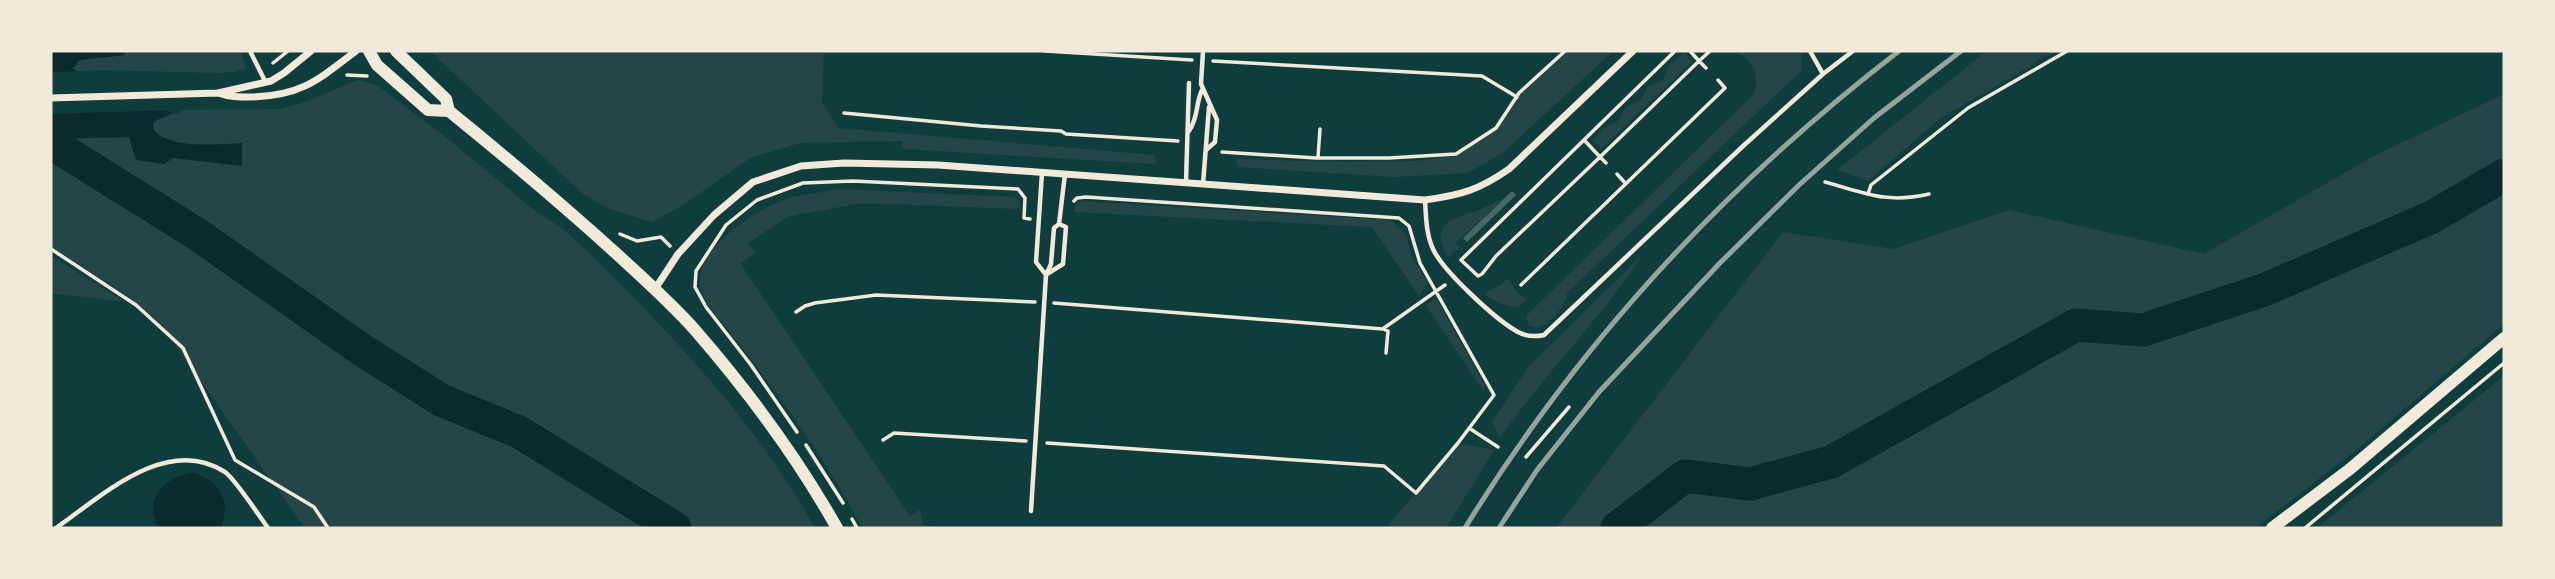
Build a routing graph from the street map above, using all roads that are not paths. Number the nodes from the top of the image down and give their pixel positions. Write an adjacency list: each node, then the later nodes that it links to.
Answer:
1 (250, 51): 11 (lane)
2 (311, 51): 11 (street)
3 (356, 51): 14 (street)
4 (369, 51): 17 (main road)
5 (396, 51): 17 (main road)
6 (1203, 51): 13 (lane)
7 (1633, 51): 24 (street)
8 (1810, 51): 10 (lane)
9 (1853, 51): 10 (lane)
10 (1823, 74): 24 (lane)
11 (266, 83): 14 (street)
12 (1189, 83): 18 (lane)
13 (1203, 90): 16 (lane); 18 (lane)
14 (218, 93): 15 (street)
15 (51, 98)
16 (1209, 106): 19 (lane); 19 (lane)
17 (449, 111): 27 (main road)
18 (1189, 132): 22 (lane)
19 (1206, 149): 23 (lane)
20 (1042, 173): 21 (street); 26 (lane); 27 (street)
21 (1065, 174): 22 (street); 25 (lane)
22 (1186, 183): 23 (street)
23 (1203, 184): 24 (street)
24 (1425, 200)
25 (1059, 224): 26 (lane); 26 (lane)
26 (1046, 275): 29 (lane)
27 (655, 289): 32 (main road)
28 (2504, 338): 33 (main road)
29 (1031, 511)
30 (56, 528): 31 (lane)
31 (268, 528)
32 (837, 528)
33 (2272, 528)

